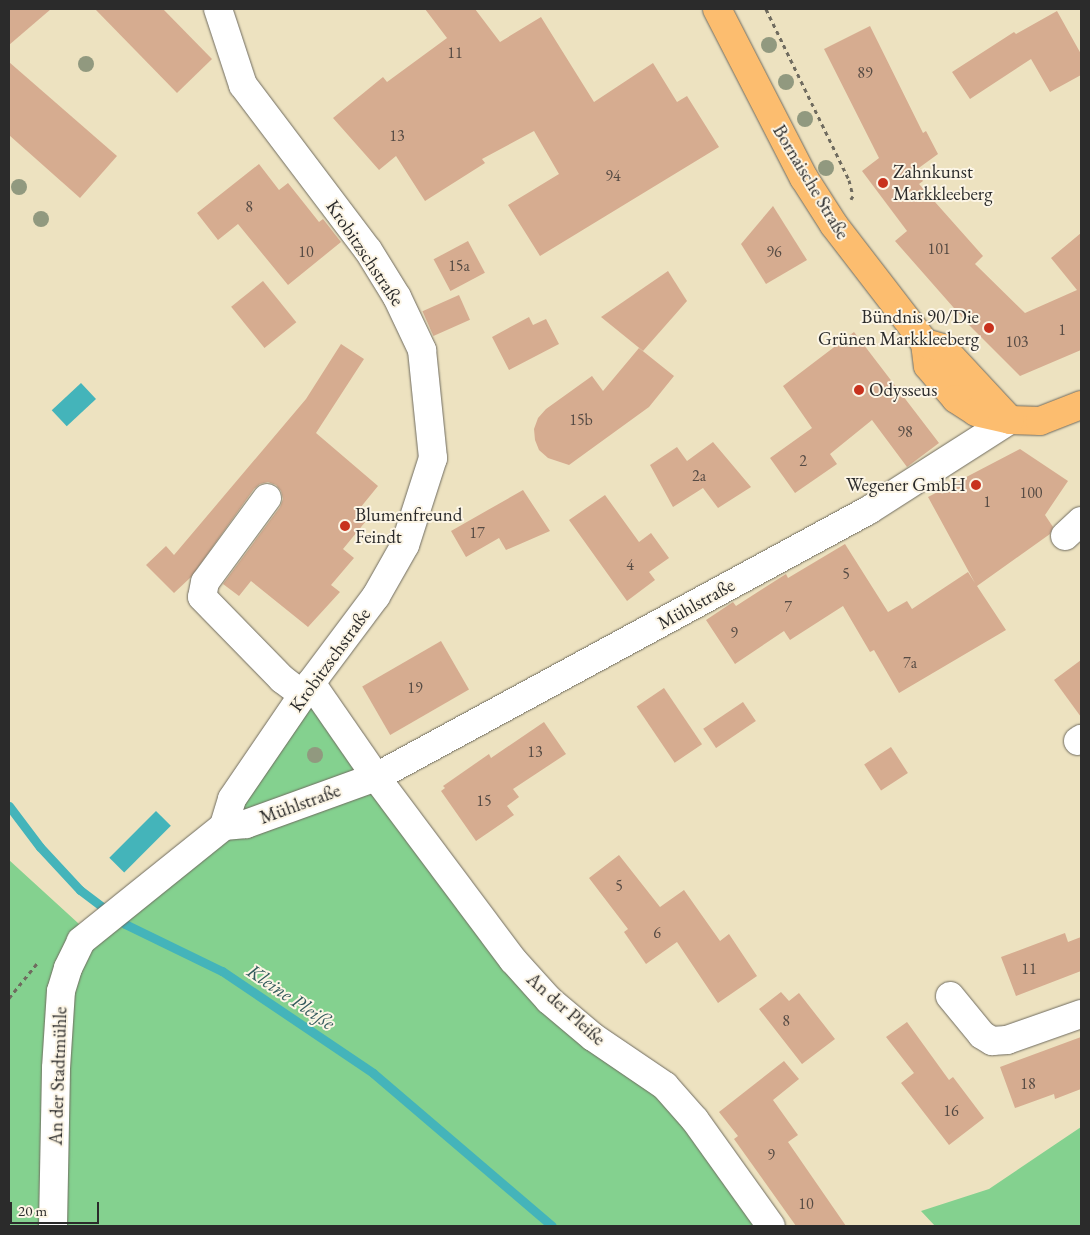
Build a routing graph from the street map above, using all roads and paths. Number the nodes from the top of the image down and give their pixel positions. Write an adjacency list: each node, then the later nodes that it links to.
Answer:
1 (218, 9): 8 (street, Krobitzschstraße)
2 (717, 9): 6 (main road, Bornaische Straße)
3 (766, 9): 4 (path)
4 (853, 196)
5 (1081, 405): 6 (main road, Bornaische Straße)
6 (1010, 420): 9 (street, Mühlstraße)
7 (267, 498): 8 (street)
8 (307, 689): 9 (street); 10 (street, Krobitzschstraße)
9 (376, 777): 10 (street, Mühlstraße); 14 (street, An der Pleiße)
10 (224, 826): 13 (street, An der Stadtmühle)
11 (950, 996): 12 (street)
12 (1081, 1014)
13 (52, 1226)
14 (771, 1226)

